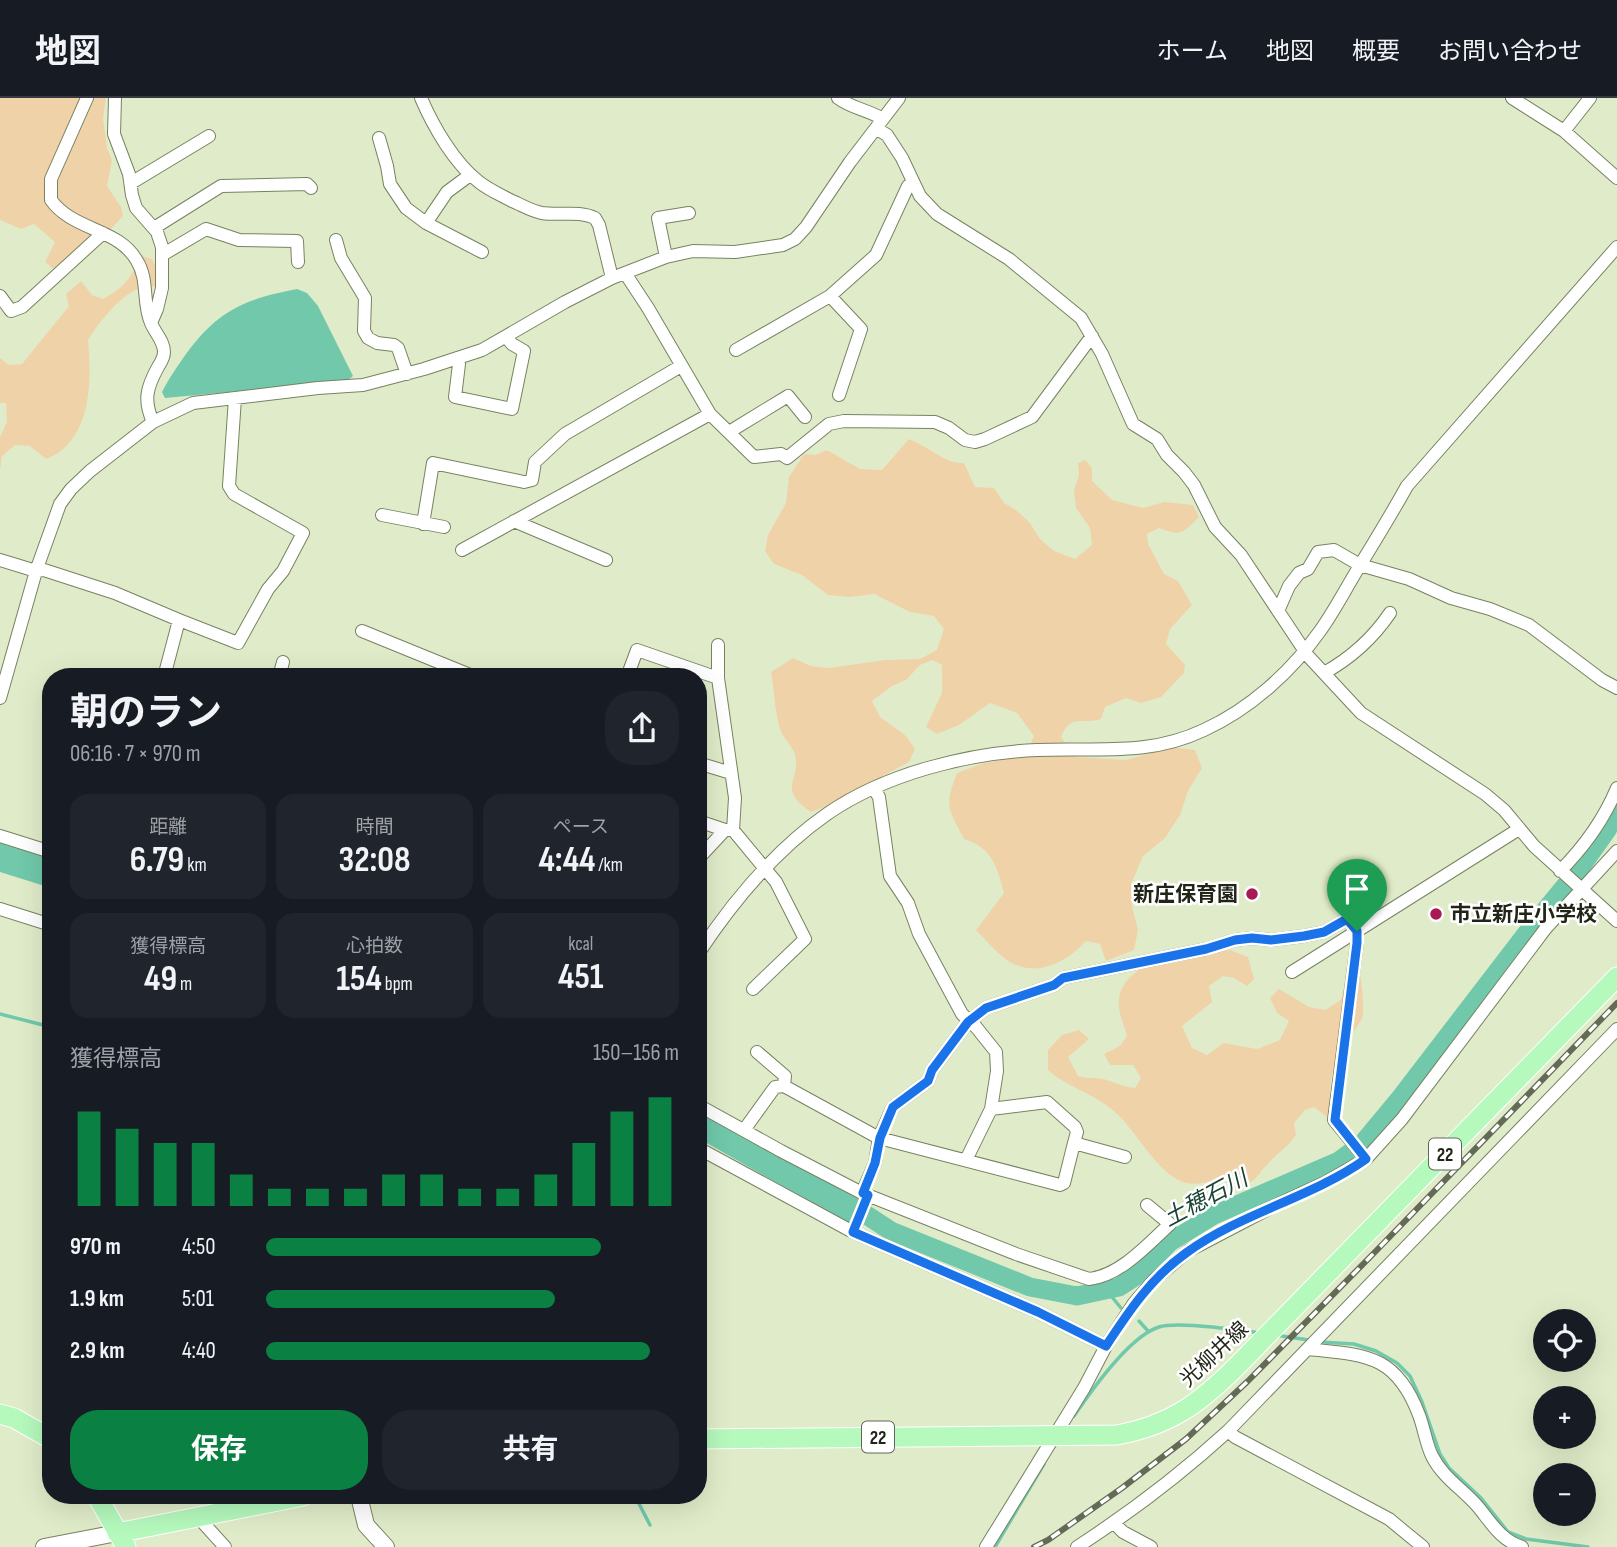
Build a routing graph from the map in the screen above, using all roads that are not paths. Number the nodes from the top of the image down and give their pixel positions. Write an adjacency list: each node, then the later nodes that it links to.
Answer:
1 (87, 98): 20 (street)
2 (115, 98): 14 (street)
3 (421, 98): 12 (street)
4 (838, 98): 8 (street)
5 (898, 98): 8 (street)
6 (1512, 98): 9 (street)
7 (1590, 98): 9 (street)
8 (880, 124): 15 (street); 25 (street)
9 (1564, 131): 13 (street)
10 (209, 136): 14 (street)
11 (379, 138): 18 (street)
12 (470, 175): 18 (street); 27 (street)
13 (1617, 178)
14 (131, 183): 19 (street)
15 (914, 184): 29 (street); 31 (street)
16 (311, 188): 19 (street)
17 (689, 213): 25 (street)
18 (426, 223): 23 (street)
19 (154, 228): 24 (street)
20 (103, 233): 28 (street); 30 (street)
21 (336, 240): 36 (street)
22 (1617, 247): 50 (street)
23 (482, 252)
24 (162, 255): 26 (street); 30 (street)
25 (666, 257): 27 (street)
26 (298, 262)
27 (619, 276): 32 (street); 35 (street)
28 (0, 296)
29 (830, 296): 33 (street); 37 (street)
30 (150, 323): 41 (street)
31 (1092, 336): 42 (street); 52 (street)
32 (506, 337): 34 (street); 34 (street)
33 (736, 350)
34 (457, 358): 36 (street)
35 (681, 366): 39 (street); 45 (street)
36 (407, 374): 38 (street)
37 (839, 394)
38 (235, 398): 41 (street); 54 (street)
39 (710, 414): 42 (street); 44 (street)
40 (805, 417): 42 (street)
41 (153, 422): 51 (street)
42 (729, 432)
43 (383, 515): 45 (street)
44 (514, 521): 47 (street); 49 (street)
45 (423, 524): 46 (street)
46 (444, 527)
47 (462, 550)
48 (0, 560): 51 (street)
49 (606, 560)
50 (1360, 565): 52 (street); 57 (street); 67 (street)
51 (36, 571): 54 (street); 68 (street)
52 (1278, 611): 57 (street)
53 (1390, 613): 64 (street)
54 (179, 620): 59 (street)
55 (362, 631): 61 (street)
56 (718, 645): 66 (street)
57 (1305, 650): 64 (street); 72 (street)
58 (283, 662): 60 (street)
59 (166, 668)
60 (281, 668)
61 (453, 668)
62 (630, 668): 63 (street)
63 (678, 668)
64 (1324, 673): 74 (street)
65 (707, 676): 66 (street)
66 (718, 678): 70 (street)
67 (1617, 688)
68 (0, 698)
69 (707, 766): 70 (street)
70 (731, 773): 75 (street)
71 (1617, 788): 81 (street)
72 (874, 789): 80 (street); 91 (street)
73 (707, 824): 75 (street)
74 (1519, 829): 81 (street); 86 (street)
75 (729, 830): 78 (street); 80 (street)
76 (0, 836): 77 (street)
77 (42, 849)
78 (707, 851)
79 (1617, 851): 82 (street)
80 (765, 867): 87 (street); 90 (street)
81 (1563, 873): 82 (street)
82 (1578, 888): 84 (street); 102 (street)
83 (0, 909): 85 (street)
84 (1617, 921)
85 (42, 922)
86 (1357, 931): 88 (street); 91 (street); 102 (street)
87 (707, 942)
88 (1292, 972)
89 (1617, 977): 112 (main road, 光柳井線 / 22)
90 (753, 989)
91 (968, 1022): 95 (street); 98 (street)
92 (1617, 1029): 107 (street)
93 (757, 1052): 94 (street)
94 (784, 1086): 97 (street); 98 (street)
95 (991, 1109): 99 (street); 103 (street)
96 (707, 1110): 97 (street)
97 (744, 1130): 104 (street)
98 (880, 1138): 103 (street); 104 (street)
99 (1074, 1143): 101 (street); 103 (street)
100 (707, 1153): 106 (street)
101 (1125, 1157)
102 (1366, 1159): 108 (street)
103 (966, 1160)
104 (866, 1196): 105 (street); 106 (street)
105 (1147, 1205)
106 (854, 1231): 108 (street)
107 (1313, 1344): 110 (street); 127 (street)
108 (1106, 1346): 112 (street)
109 (0, 1414): 111 (main road)
110 (1228, 1431): 118 (street); 126 (street)
111 (42, 1434)
112 (1061, 1435): 113 (main road, 光柳井線 / 22); 123 (street)
113 (707, 1439)
114 (102, 1504): 119 (main road)
115 (246, 1504): 117 (main road)
116 (361, 1504): 122 (street)
117 (197, 1516): 119 (main road); 121 (street)
118 (1114, 1523): 124 (street); 125 (street)
119 (122, 1540): 120 (street)
120 (44, 1547)
121 (225, 1547)
122 (386, 1547)
123 (986, 1547)
124 (1077, 1547)
125 (1151, 1547)
126 (1423, 1547)
127 (1522, 1547)

